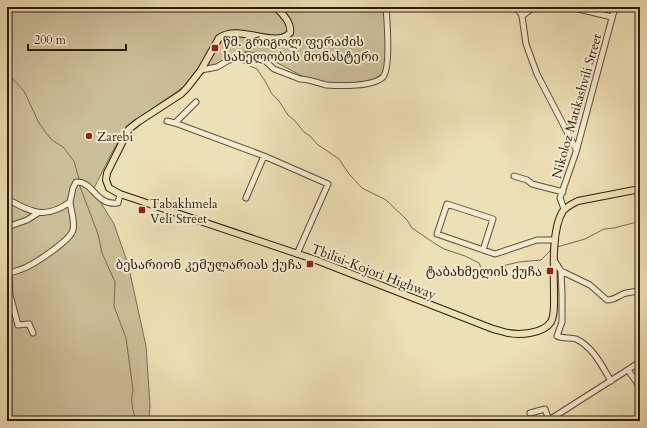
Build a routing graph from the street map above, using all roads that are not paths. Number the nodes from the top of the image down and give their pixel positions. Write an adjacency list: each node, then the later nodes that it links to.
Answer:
1 (276, 7): 10 (main road)
2 (386, 7): 10 (street)
3 (506, 7): 8 (street)
4 (525, 7): 8 (street)
5 (534, 7): 8 (street)
6 (570, 7): 9 (street)
7 (615, 7): 9 (street, Nikoloz Matikashvili Street)
8 (522, 16): 14 (street)
9 (612, 17): 14 (street, Nikoloz Matikashvili Street)
10 (201, 70): 19 (main road)
11 (196, 102): 13 (street)
12 (167, 121): 13 (street)
13 (175, 123): 15 (street)
14 (576, 152): 18 (street, Nikoloz Matikashvili Street)
15 (264, 156): 20 (street); 28 (street)
16 (514, 176): 18 (street)
17 (640, 189): 23 (main road)
18 (563, 192): 23 (street, Nikoloz Matikashvili Street)
19 (120, 194): 22 (street); 28 (main road, Tbilisi-Kojori Highway)
20 (246, 198)
21 (7, 199): 24 (street)
22 (70, 202): 24 (street); 31 (street)
23 (564, 209): 26 (main road, Tbilisi-Kojori Highway)
24 (38, 213): 25 (street)
25 (7, 227)
26 (555, 246): 27 (street); 29 (main road, Tbilisi-Kojori Highway)
27 (483, 250): 27 (street)
28 (297, 254): 29 (main road, Tbilisi-Kojori Highway)
29 (554, 260): 30 (street)
30 (561, 271): 32 (street); 36 (street)
31 (8, 274): 33 (street)
32 (640, 291)
33 (33, 333)
34 (640, 362): 35 (street)
35 (628, 370): 36 (street); 37 (street)
36 (611, 381): 38 (street)
37 (640, 387)
38 (530, 413)

